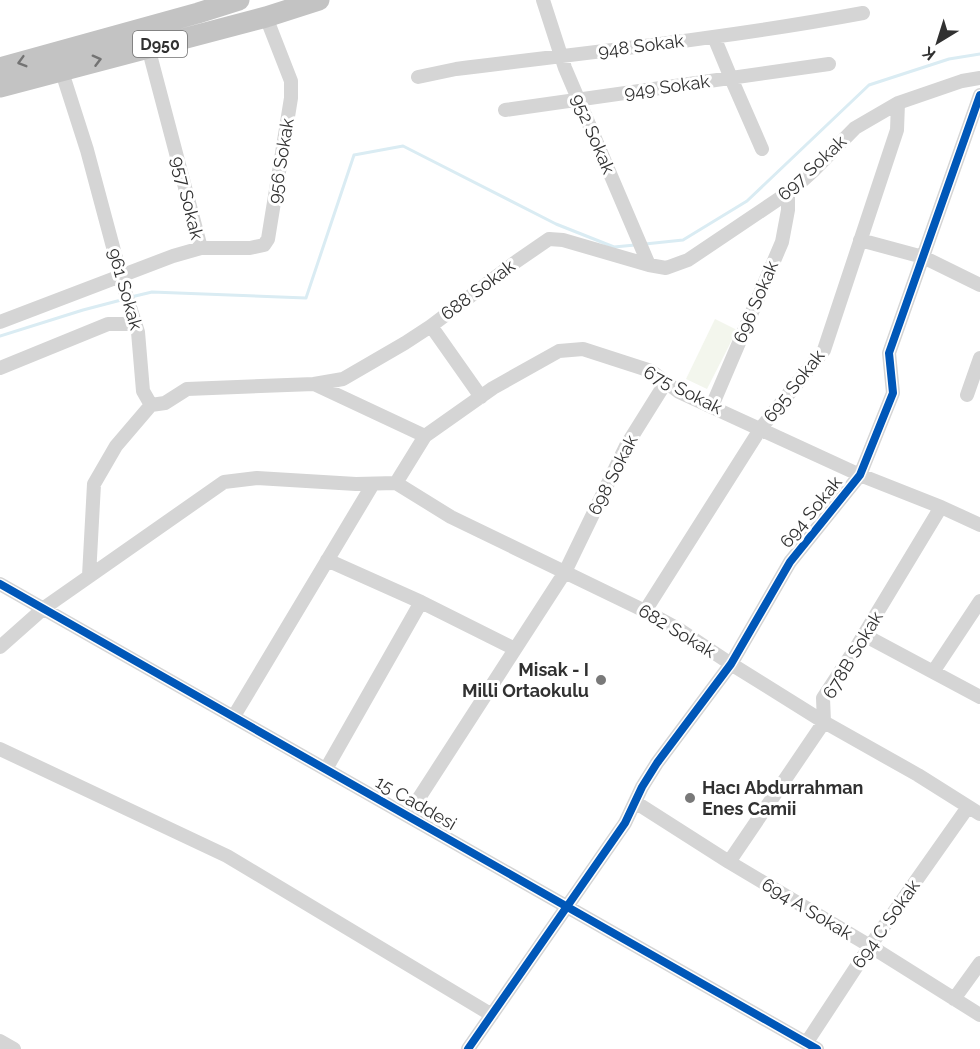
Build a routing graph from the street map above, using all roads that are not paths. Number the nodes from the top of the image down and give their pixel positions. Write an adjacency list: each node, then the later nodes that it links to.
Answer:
1 (239, 0): 4 (highway, D950)
2 (320, 0): 6 (highway, D950)
3 (543, 0): 9 (street, 952 Sokak)
4 (197, 7): 11 (highway, D950, one-way to 11)
5 (864, 13): 7 (street, 948 Sokak)
6 (266, 16): 8 (highway, D950); 24 (street, 956 Sokak)
7 (714, 37): 9 (street, 948 Sokak); 14 (street)
8 (148, 47): 12 (highway, D950, one-way to 8); 24 (street, 957 Sokak)
9 (562, 56): 13 (street, 948 Sokak); 18 (street, 952 Sokak)
10 (829, 64): 14 (street, 949 Sokak)
11 (0, 68)
12 (61, 69): 16 (highway, D950); 27 (street, 961 Sokak)
13 (418, 77)
14 (730, 78): 18 (street, 949 Sokak); 21 (street)
15 (980, 78): 19 (street, 697 Sokak)
16 (0, 87)
17 (980, 95): 25 (street, 694 Sokak)
18 (579, 100): 20 (street, 949 Sokak); 26 (street, 952 Sokak)
19 (898, 103): 22 (street, 697 Sokak); 23 (street, 695 Sokak)
20 (505, 110)
21 (762, 149)
22 (788, 194): 26 (street, 697 Sokak); 39 (street, 696 Sokak)
23 (860, 240): 25 (street); 40 (street, 695 Sokak)
24 (201, 248): 27 (street, 957 Sokak)
25 (923, 257): 28 (street); 42 (street, 694 Sokak)
26 (649, 265): 31 (street, 688 Sokak)
27 (122, 282): 29 (street, 961 Sokak); 30 (street, 957 Sokak)
28 (980, 285)
29 (135, 321): 33 (street); 38 (street, 961 Sokak)
30 (0, 322)
31 (431, 326): 35 (street, 688 Sokak); 37 (street)
32 (980, 358): 36 (street)
33 (0, 368)
34 (666, 382): 37 (street, 675 Sokak); 39 (street, 675 Sokak); 48 (street, 698 Sokak)
35 (314, 384): 38 (street); 41 (street)
36 (967, 395)
37 (481, 397): 41 (street, 675 Sokak)
38 (151, 405): 49 (street)
39 (712, 406): 40 (street, 675 Sokak)
40 (761, 428): 42 (street, 675 Sokak); 54 (street, 695 Sokak)
41 (425, 436): 43 (street)
42 (860, 475): 45 (street, 675 Sokak); 58 (street, 694 Sokak)
43 (396, 483): 44 (street); 48 (street, 682 Sokak)
44 (374, 484): 47 (street); 49 (street)
45 (940, 507): 46 (street, 675 Sokak); 55 (street, 678B Sokak)
46 (980, 525)
47 (327, 560): 52 (street); 61 (street)
48 (565, 572): 54 (street, 682 Sokak); 57 (street, 698 Sokak)
49 (89, 576): 53 (street)
50 (0, 584): 53 (street, 15 Caddesi)
51 (980, 601): 59 (street)
52 (421, 602): 57 (street); 64 (street)
53 (44, 608): 56 (street); 61 (street, 15 Caddesi)
54 (645, 610): 58 (street, 682 Sokak)
55 (864, 635): 59 (street); 62 (street, 678B Sokak)
56 (0, 647)
57 (515, 649): 67 (street, 698 Sokak)
58 (731, 664): 62 (street, 682 Sokak); 65 (street, 694 Sokak)
59 (933, 672): 60 (street)
60 (980, 697)
61 (234, 716): 64 (street, 15 Caddesi)
62 (824, 722): 66 (street, 682 Sokak); 68 (street, 678B Sokak)
63 (0, 749): 73 (street)
64 (326, 768): 67 (street, 15 Caddesi)
65 (635, 802): 68 (street, 694 A Sokak); 69 (street, 694 Sokak)
66 (974, 810): 70 (street, 694 C Sokak)
67 (408, 815): 69 (street, 15 Caddesi)
68 (729, 862): 70 (street, 694 A Sokak)
69 (567, 906): 73 (street, 694 Sokak); 76 (street, 15 Caddesi)
70 (870, 946): 72 (street, 694 A Sokak); 76 (street, 694 C Sokak)
71 (980, 963): 72 (street)
72 (954, 999): 74 (street, 694 A Sokak)
73 (492, 1015): 78 (street, 694 Sokak)
74 (980, 1015)
75 (0, 1041): 77 (street)
76 (812, 1046)
77 (14, 1049)
78 (468, 1049)

